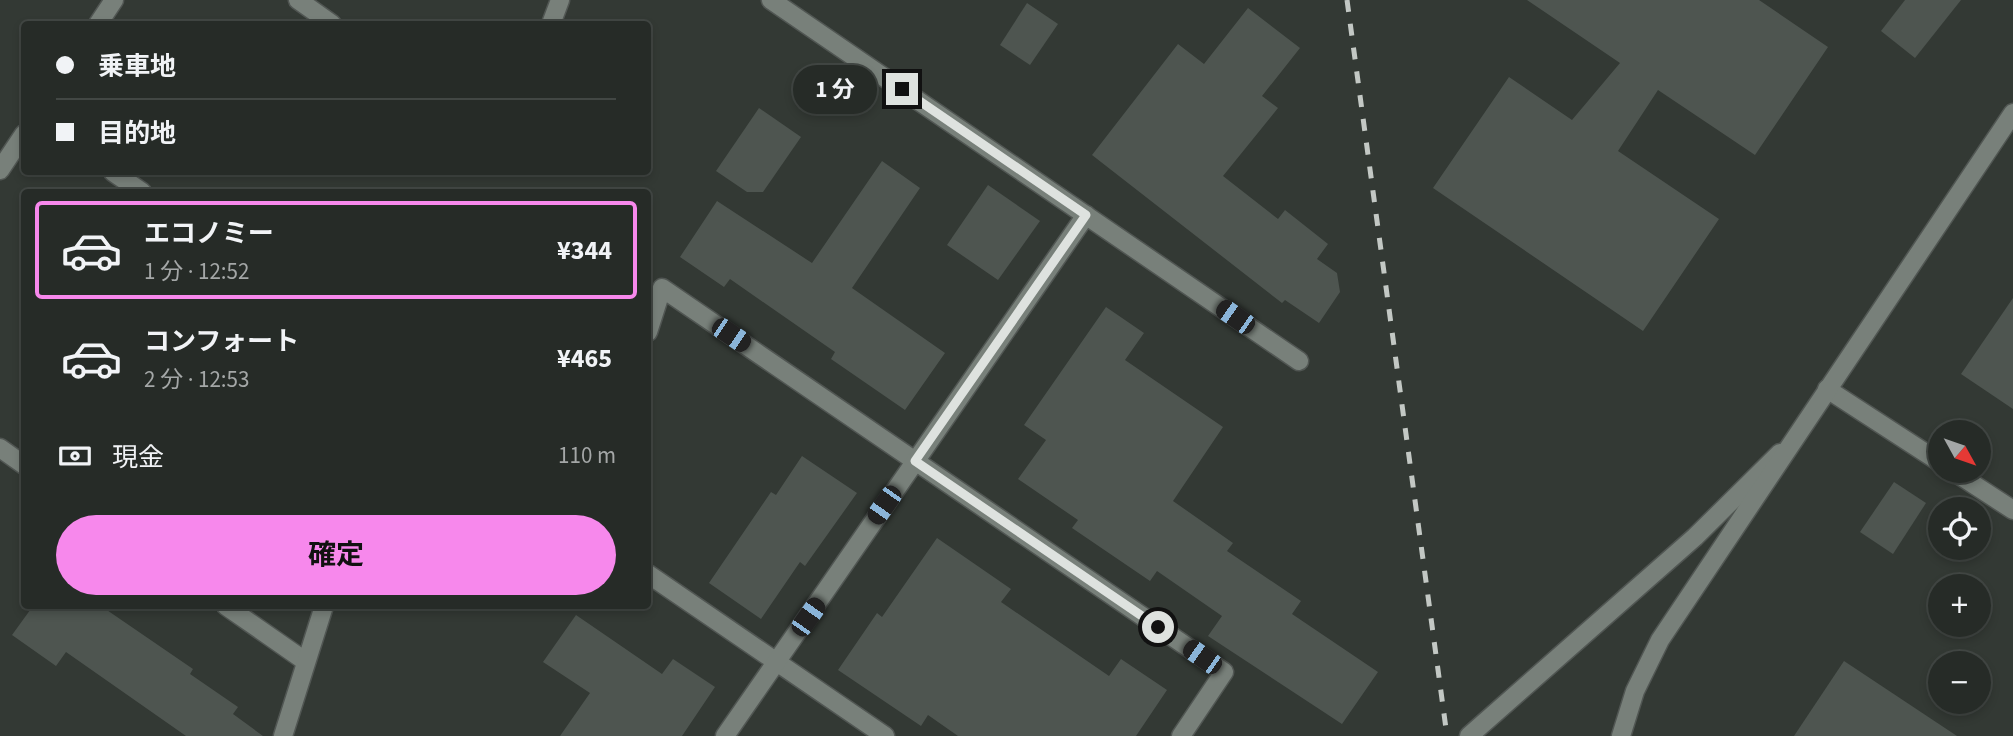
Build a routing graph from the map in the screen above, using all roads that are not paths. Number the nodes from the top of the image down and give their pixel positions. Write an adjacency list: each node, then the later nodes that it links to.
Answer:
1 (114, 0): 5 (street)
2 (298, 0): 6 (street)
3 (560, 0): 7 (street)
4 (771, 0): 13 (street)
5 (100, 21)
6 (328, 21)
7 (552, 21)
8 (2013, 113): 16 (street)
9 (21, 138): 10 (street)
10 (0, 170)
11 (117, 175): 12 (street)
12 (138, 189)
13 (1086, 215): 15 (street); 20 (street)
14 (651, 323): 20 (street)
15 (1299, 361)
16 (1827, 389): 17 (street); 19 (street)
17 (1797, 436): 33 (street); 34 (street)
18 (0, 448): 21 (street)
19 (1928, 455)
20 (915, 461): 28 (street); 32 (street)
21 (21, 463)
22 (1971, 483): 23 (street)
23 (2013, 510)
24 (651, 575): 28 (street)
25 (230, 609): 27 (street)
26 (323, 609): 27 (street)
27 (305, 661): 29 (street)
28 (777, 661): 30 (street); 31 (street)
29 (283, 736)
30 (725, 736)
31 (885, 736)
32 (1181, 736)
33 (1469, 736)
34 (1621, 736)

